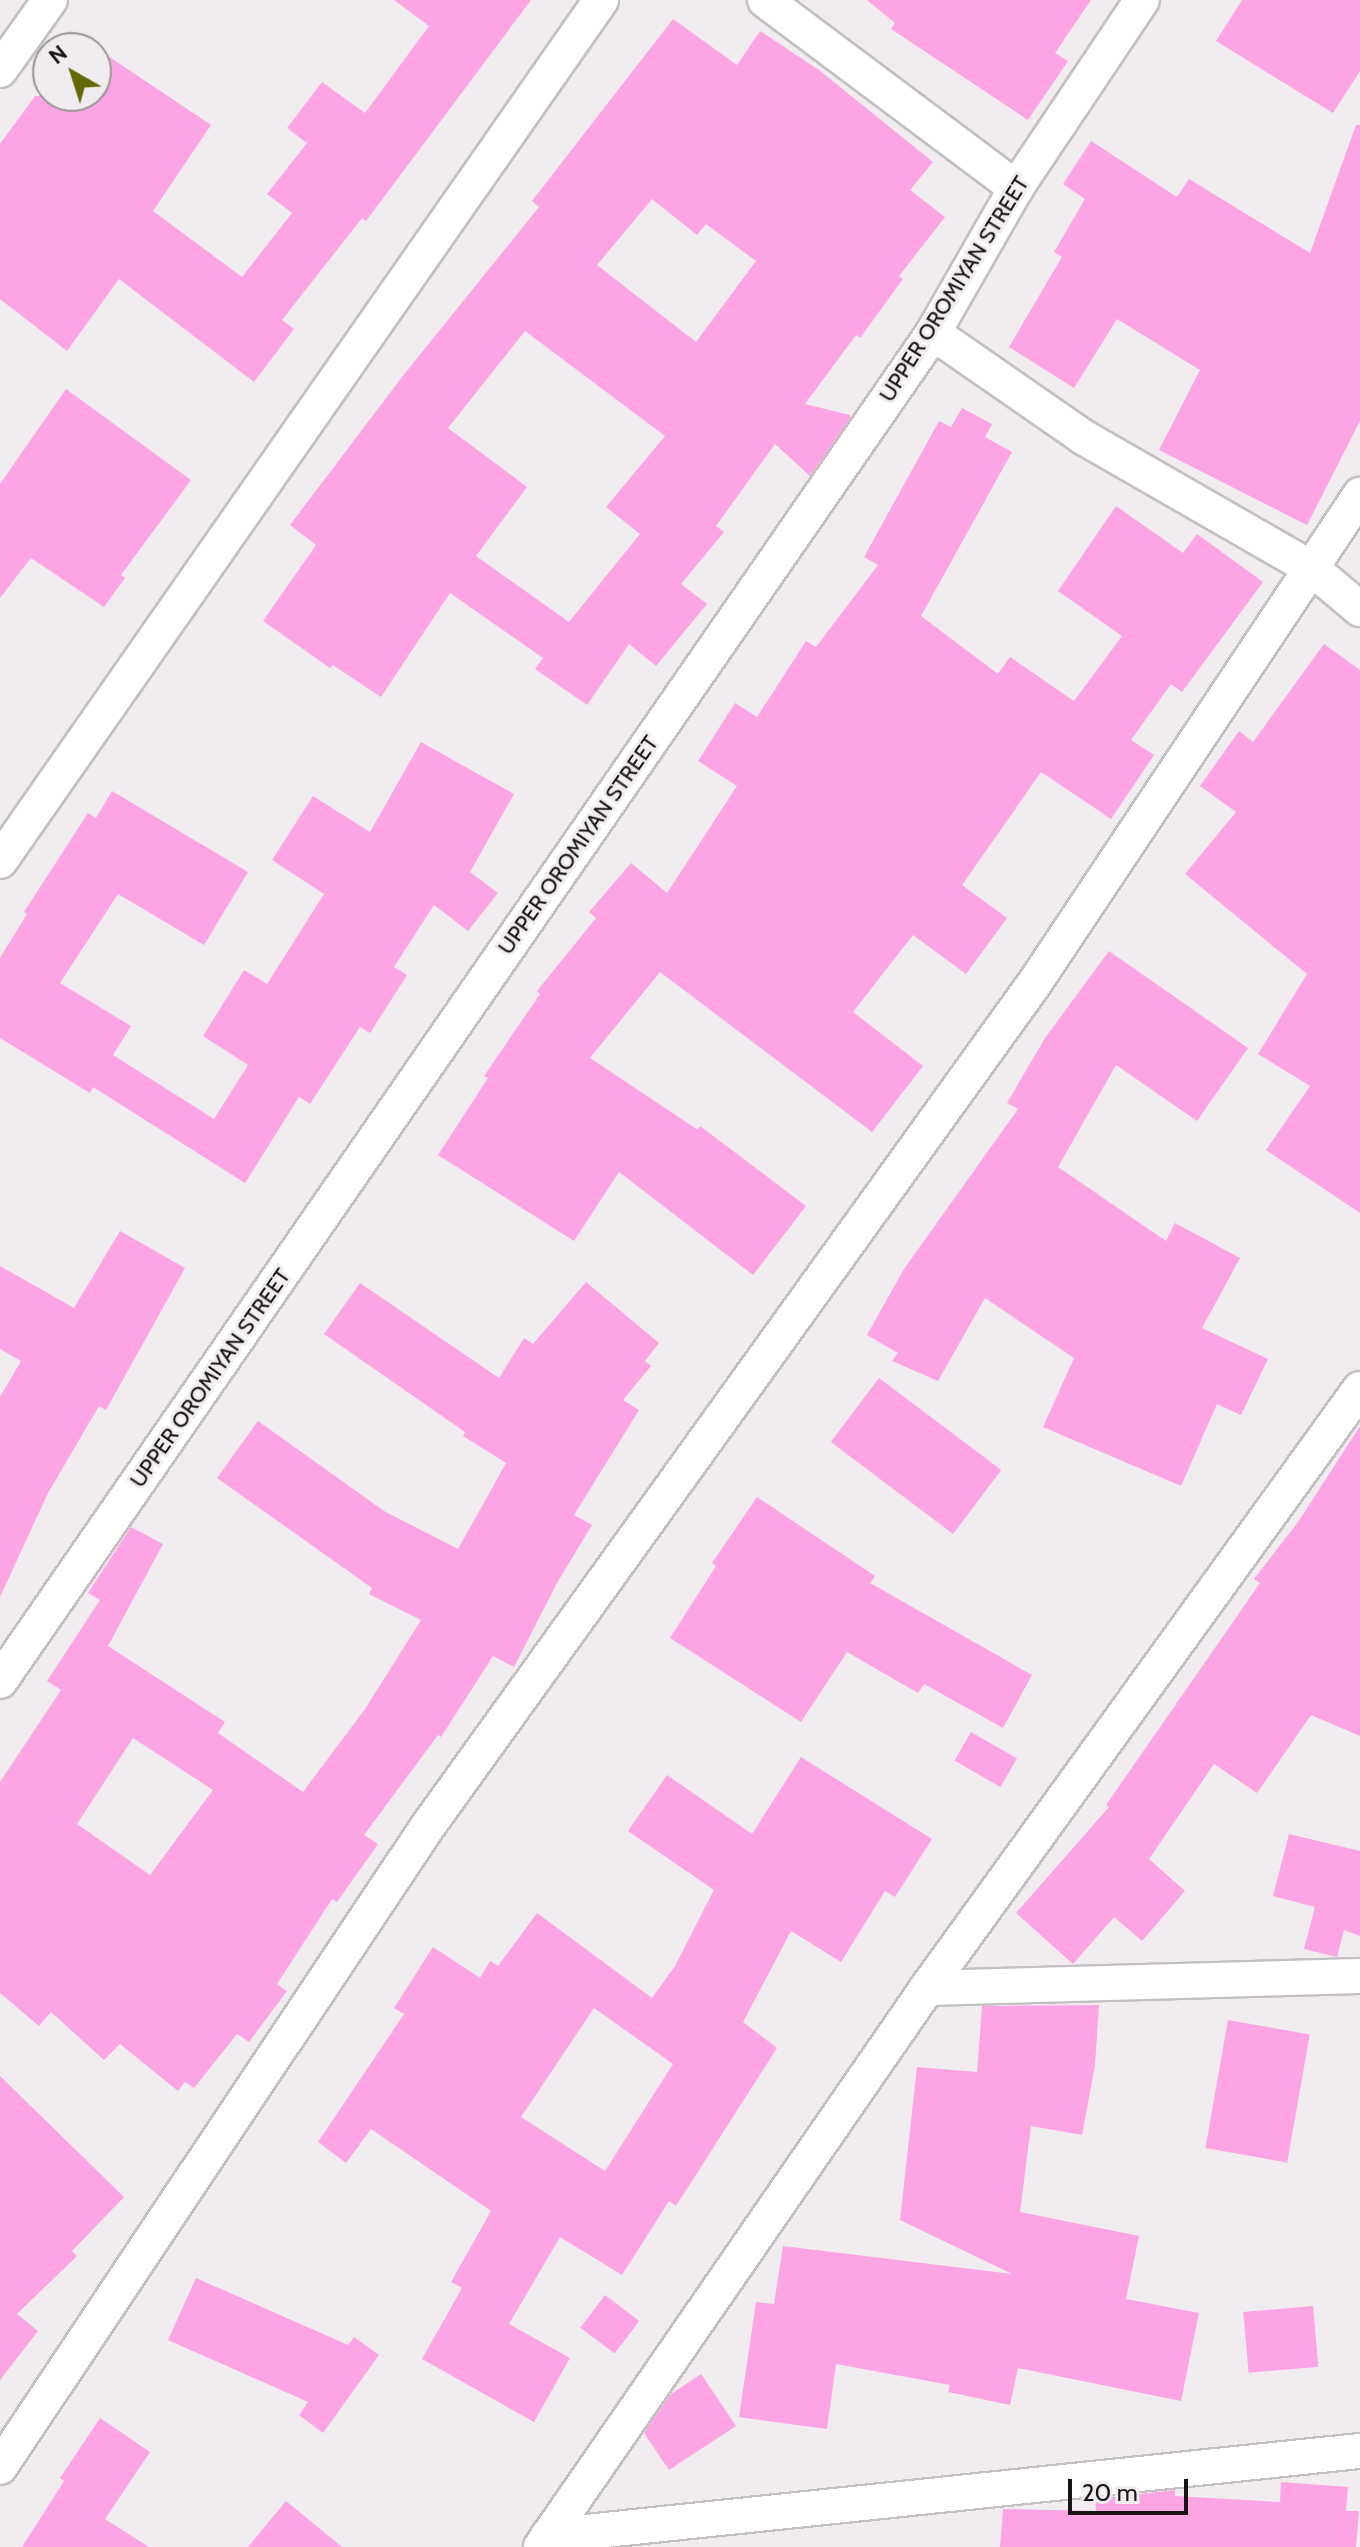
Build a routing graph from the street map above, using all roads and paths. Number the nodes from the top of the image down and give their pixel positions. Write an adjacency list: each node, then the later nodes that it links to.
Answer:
1 (50, 0): 5 (street)
2 (601, 0): 11 (street)
3 (765, 0): 6 (street)
4 (1142, 0): 6 (street, UPPER OROMIYAN STREET)
5 (0, 70)
6 (1016, 188): 7 (street, UPPER OROMIYAN STREET)
7 (933, 333): 9 (street); 13 (street, UPPER OROMIYAN STREET)
8 (1360, 495): 9 (street)
9 (1311, 568): 10 (street); 17 (street)
10 (1360, 609)
11 (0, 861)
12 (1360, 1389): 15 (street)
13 (0, 1681)
14 (1360, 1976): 15 (street)
15 (927, 1988): 18 (street)
16 (1360, 2451): 18 (street)
17 (0, 2467)
18 (544, 2542)

